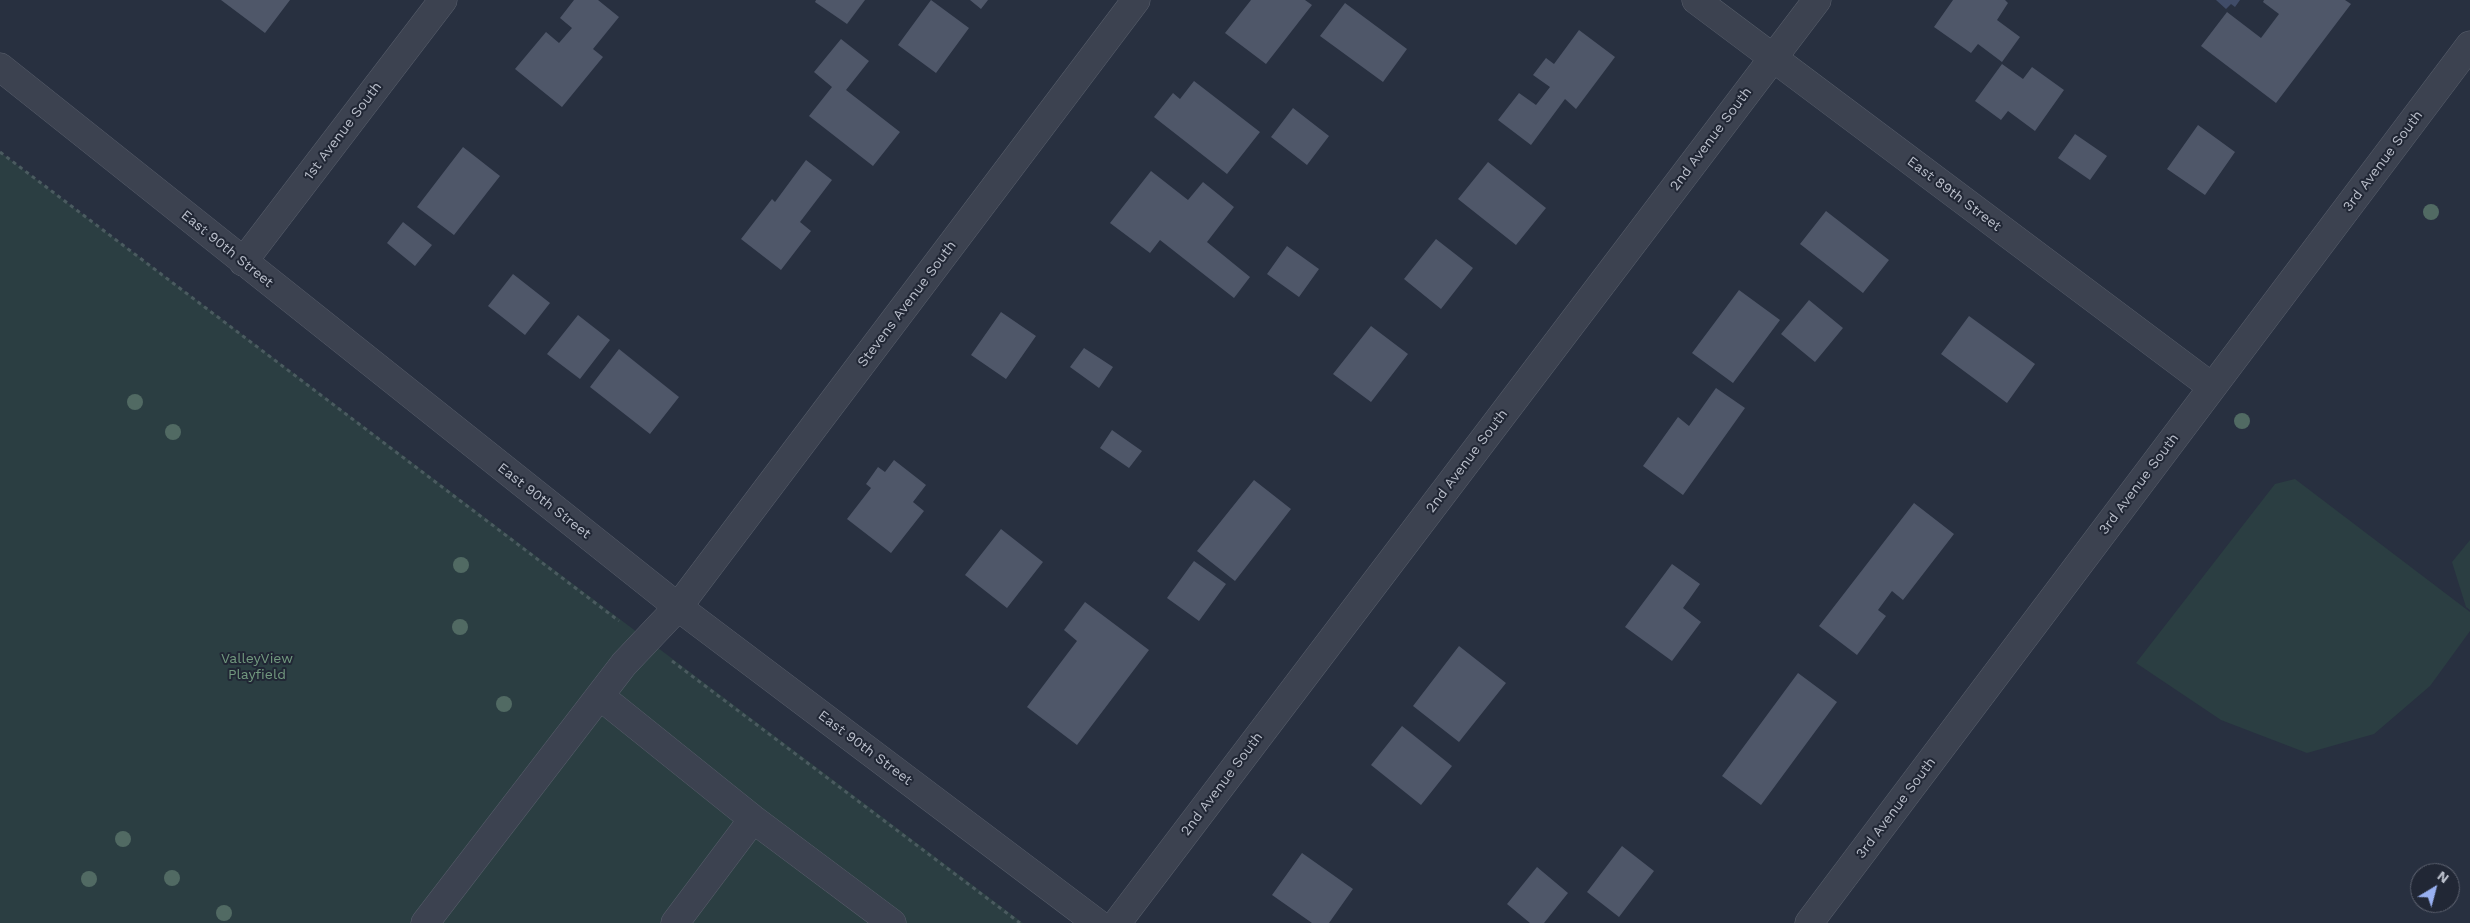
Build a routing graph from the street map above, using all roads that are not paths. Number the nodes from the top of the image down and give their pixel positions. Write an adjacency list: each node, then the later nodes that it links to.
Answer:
1 (443, 0): 10 (street, 1st Avenue South)
2 (1136, 0): 12 (street, Stevens Avenue South)
3 (1696, 0): 6 (street, East 89th Street)
4 (1817, 0): 6 (street, 2nd Avenue South)
5 (2470, 45): 11 (street, 3rd Avenue South)
6 (1773, 58): 11 (street, East 89th Street); 19 (street, 2nd Avenue South)
7 (0, 67): 9 (street, East 90th Street)
8 (0, 90): 9 (street)
9 (46, 103): 10 (street, East 90th Street)
10 (243, 262): 12 (street, East 90th Street)
11 (2212, 387): 20 (street, 3rd Avenue South)
12 (678, 607): 13 (street, Stevens Avenue South); 18 (street, East 90th Street)
13 (600, 696): 14 (street); 15 (street, Stevens Avenue South)
14 (753, 819): 16 (street); 17 (street)
15 (425, 923)
16 (675, 923)
17 (892, 923)
18 (1097, 923)
19 (1117, 923)
20 (1809, 923)

